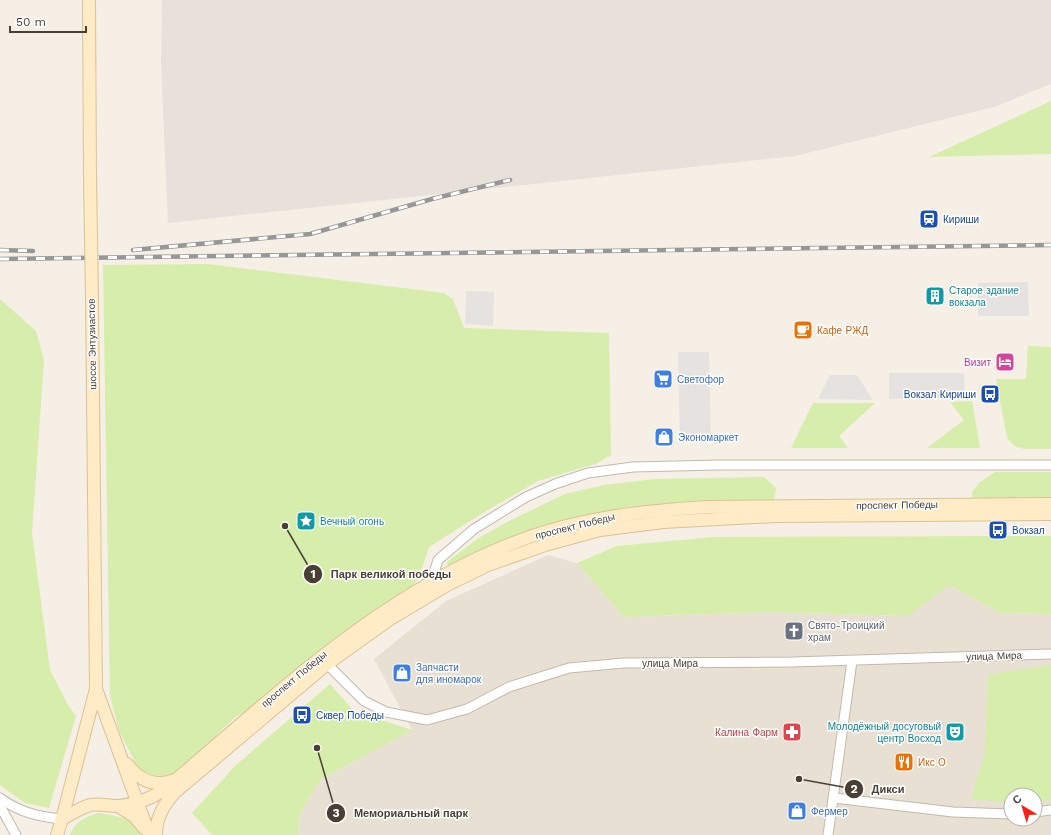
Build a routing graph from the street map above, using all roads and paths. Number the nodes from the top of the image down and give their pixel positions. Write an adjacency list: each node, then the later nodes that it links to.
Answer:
1 (88, 0): 9 (main road, шоссе Энтузиастов, bridge)
2 (1051, 465): 5 (street)
3 (1051, 504): 5 (main road, проспект Победы)
4 (1051, 514): 7 (main road, проспект Победы)
5 (435, 580): 7 (main road, проспект Победы)
6 (1051, 654): 8 (street, улица Мира)
7 (324, 661): 8 (street, улица Мира); 11 (main road, проспект Победы)
8 (852, 661): 13 (street)
9 (96, 689): 10 (main road); 18 (main road)
10 (121, 757): 11 (main road); 14 (main road)
11 (180, 783): 14 (main road); 21 (main road)
12 (0, 798): 18 (street)
13 (834, 798): 17 (street); 22 (street)
14 (137, 802): 16 (main road); 21 (main road)
15 (0, 806): 19 (street)
16 (118, 806): 18 (main road); 21 (main road)
17 (1003, 814)
18 (62, 819): 20 (main road)
19 (16, 835)
20 (57, 835)
21 (152, 835)
22 (828, 835)

